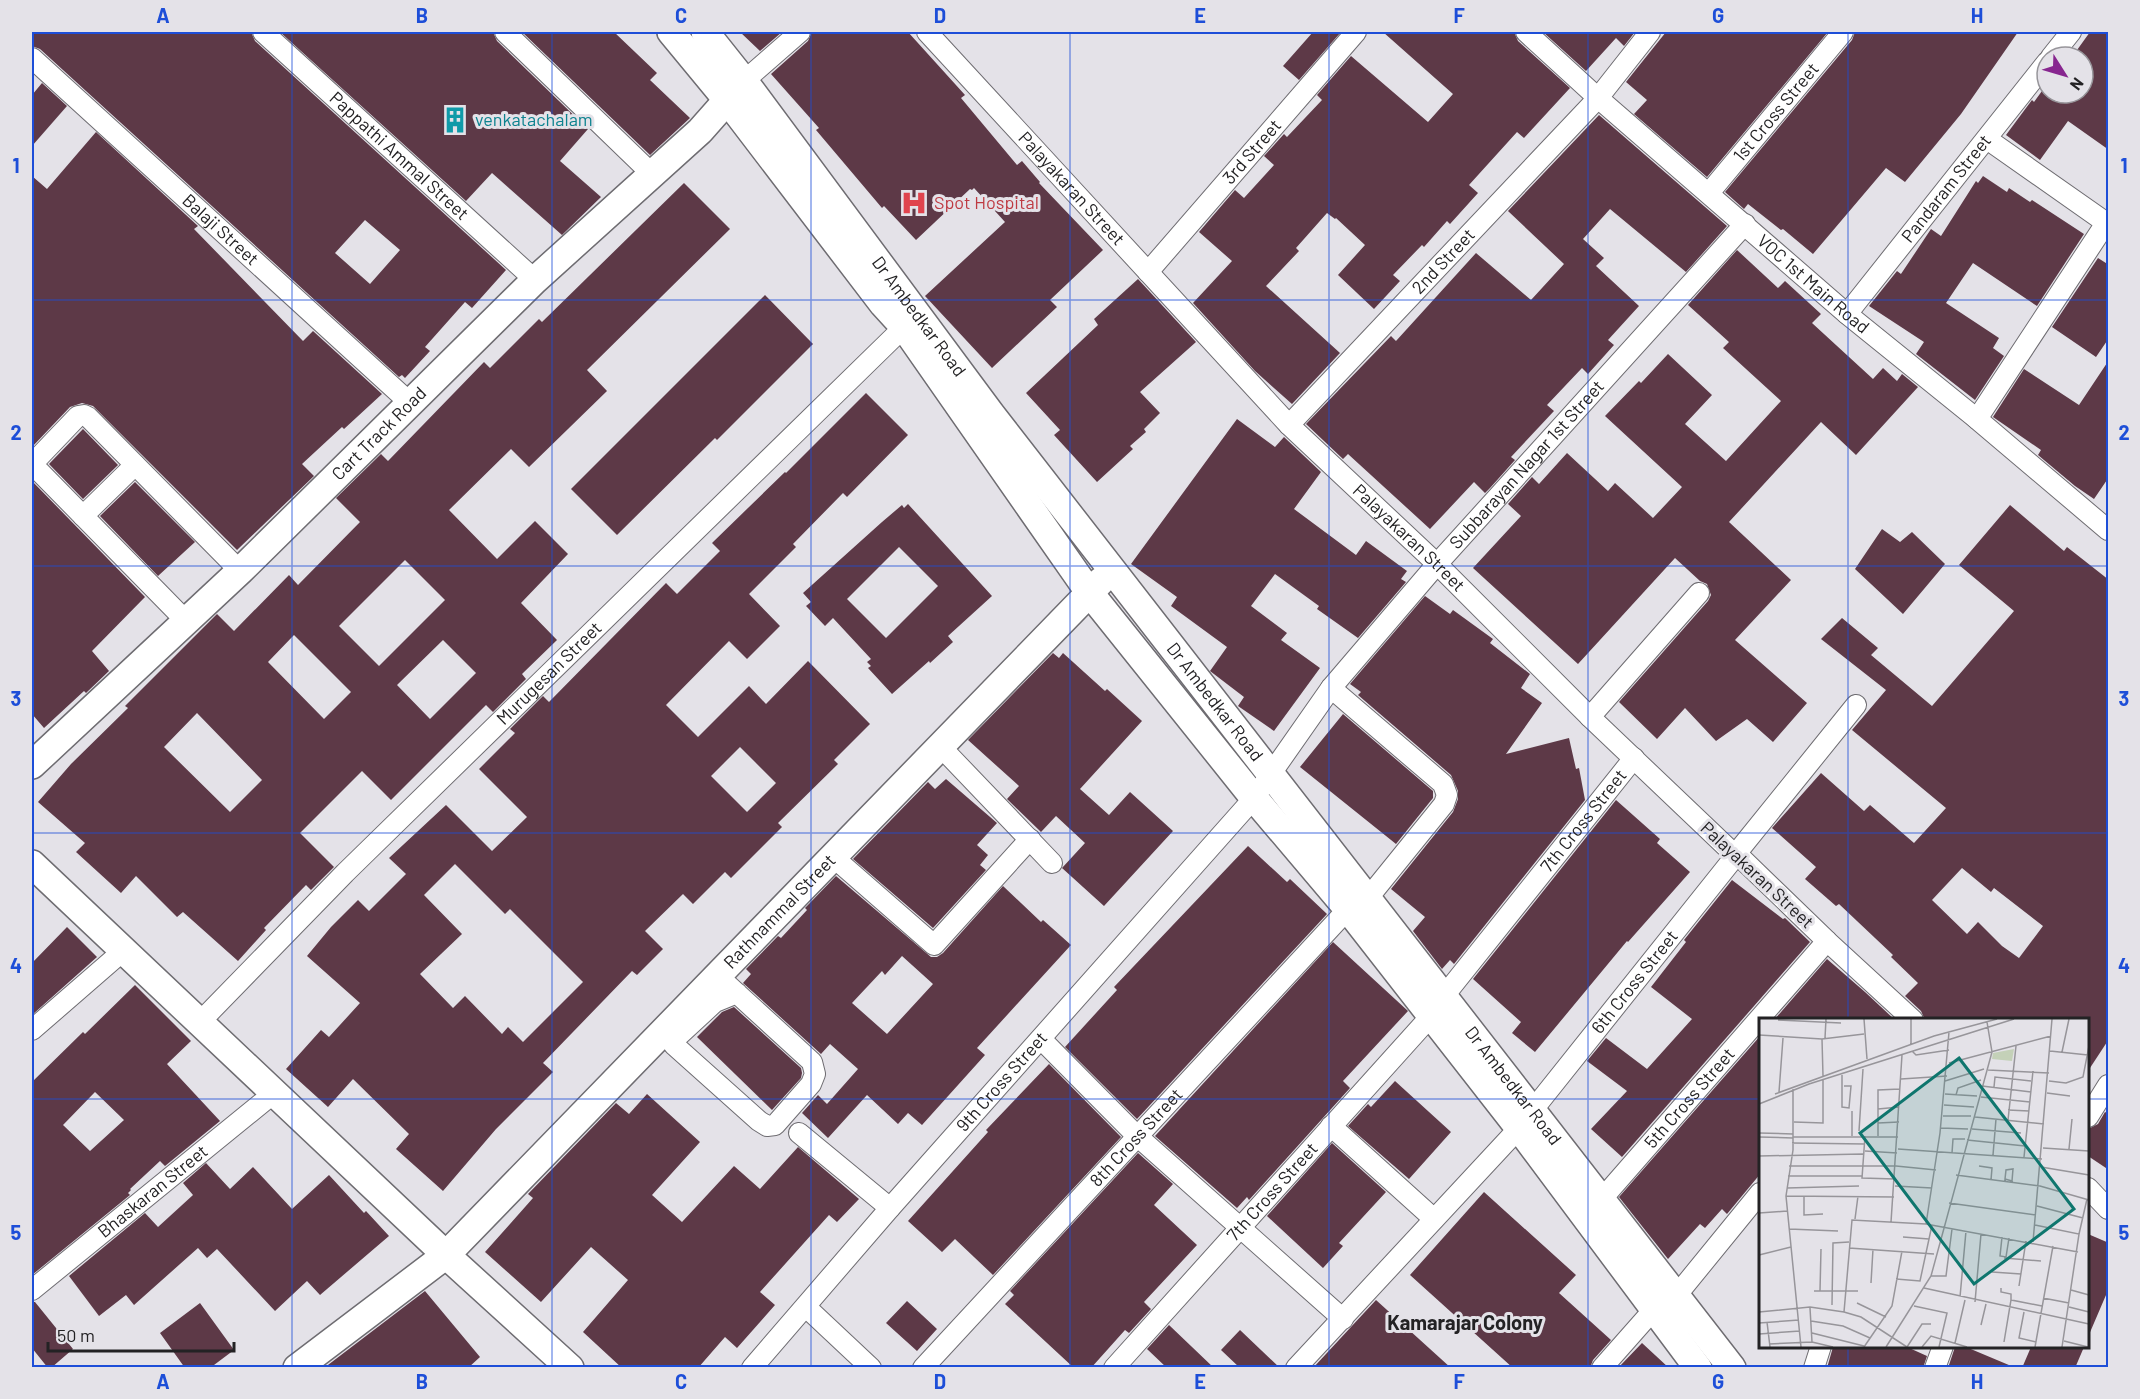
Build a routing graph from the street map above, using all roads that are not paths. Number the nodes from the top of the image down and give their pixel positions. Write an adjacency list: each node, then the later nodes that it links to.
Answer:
1 (263, 32): 23 (street, Pappathi Ammal Street)
2 (505, 32): 18 (street)
3 (671, 32): 15 (main road)
4 (705, 32): 15 (main road, Dr Ambedkar Road)
5 (800, 32): 15 (street)
6 (927, 32): 22 (street, Palayakaran Street)
7 (1356, 32): 22 (street, 3rd Street)
8 (1526, 32): 16 (street, VOC 1st Main Road)
9 (1650, 32): 16 (street, 2nd Street)
10 (1843, 32): 19 (street, 1st Cross Street)
11 (2071, 32): 12 (street)
12 (2061, 45)
13 (32, 58): 26 (street, Balaji Street)
14 (2035, 77): 17 (street, Pandaram Street)
15 (736, 91): 18 (main road, Cart Track Road); 25 (main road, Dr Ambedkar Road); 35 (main road, Dr Ambedkar Road)
16 (1598, 98): 19 (street, VOC 1st Main Road); 29 (street, 2nd Street)
17 (1987, 139): 21 (street); 24 (street, Pandaram Street)
18 (652, 174): 23 (main road, Cart Track Road)
19 (1709, 193): 20 (street, VOC 1st Main Road)
20 (1744, 224): 24 (street, VOC 1st Main Road); 34 (street, Subbarayan Nagar 1st Street)
21 (2108, 224): 28 (street)
22 (1148, 272): 29 (street, Palayakaran Street)
23 (535, 280): 26 (main road, Cart Track Road)
24 (1847, 314): 28 (street, VOC 1st Main Road)
25 (903, 327): 37 (main road, Dr Ambedkar Road); 61 (street, Murugesan Street)
26 (409, 402): 36 (main road, Cart Track Road)
27 (68, 410): 30 (street)
28 (1977, 419): 33 (street, VOC 1st Main Road)
29 (1289, 425): 34 (street, Palayakaran Street)
30 (32, 451)
31 (135, 465): 32 (street); 32 (street); 36 (street)
32 (83, 516): 39 (street)
33 (2106, 522)
34 (1437, 564): 40 (street, Subbarayan Nagar 1st Street); 42 (street, Palayakaran Street)
35 (1113, 569): 37 (main road, Rathnammal Street); 46 (main road, Dr Ambedkar Road)
36 (240, 571): 39 (main road, Cart Track Road)
37 (1089, 592): 43 (main road, Rathnammal Street); 47 (main road, Dr Ambedkar Road)
38 (1698, 593): 42 (street)
39 (186, 621): 45 (main road, Cart Track Road)
40 (1331, 688): 46 (street, Subbarayan Nagar 1st Street); 53 (street, 8th Cross Street)
41 (1856, 705): 49 (street, 6th Cross Street)
42 (1590, 717): 44 (street, Palayakaran Street)
43 (940, 746): 48 (street); 50 (main road, Rathnammal Street)
44 (1634, 758): 49 (street, Palayakaran Street); 57 (street, 7th Cross Street)
45 (33, 761)
46 (1271, 773): 47 (street, Subbarayan Nagar 1st Street); 53 (main road, Dr Ambedkar Road)
47 (1254, 798): 53 (main road, Dr Ambedkar Road); 63 (street, 9th Cross Street)
48 (1030, 839): 50 (street); 51 (street)
49 (1736, 855): 54 (street, Palayakaran Street); 67 (street, 6th Cross Street)
50 (832, 856): 56 (main road, Rathnammal Street)
51 (1052, 863)
52 (32, 864): 55 (main road)
53 (1358, 904): 57 (main road, Dr Ambedkar Road); 70 (street, 8th Cross Street)
54 (1827, 942): 58 (street, 5th Cross Street); 59 (street, Palayakaran Street)
55 (123, 951): 61 (main road); 62 (street)
56 (727, 984): 56 (street); 78 (main road, Rathnammal Street)
57 (1437, 1007): 67 (main road, Dr Ambedkar Road); 68 (street, 7th Cross Street)
58 (1760, 1018)
59 (1911, 1018)
60 (1759, 1020): 73 (street, 5th Cross Street)
61 (200, 1023): 65 (main road)
62 (32, 1030)
63 (1041, 1039): 70 (street); 74 (street, 9th Cross Street)
64 (2109, 1085): 66 (street)
65 (274, 1093): 78 (main road); 79 (street, Bhaskaran Street)
66 (2089, 1115)
67 (1525, 1119): 73 (main road, Dr Ambedkar Road); 76 (street, 6th Cross Street); 80 (main road, Dr Ambedkar Road)
68 (1331, 1126): 76 (street); 77 (street, 7th Cross Street)
69 (799, 1133): 74 (street)
70 (1136, 1135): 77 (street); 89 (street, 8th Cross Street)
71 (2089, 1189): 75 (street)
72 (1759, 1195): 80 (street)
73 (1601, 1200): 80 (main road, Dr Ambedkar Road)
74 (890, 1208): 81 (street, 9th Cross Street)
75 (2109, 1209)
76 (1434, 1219): 82 (street, 6th Cross Street)
77 (1239, 1227): 82 (street); 90 (street, 7th Cross Street)
78 (446, 1255): 85 (main road, Rathnammal Street); 86 (main road)
79 (32, 1290)
80 (1665, 1302): 92 (street); 93 (main road, Dr Ambedkar Road); 94 (main road, Dr Ambedkar Road)
81 (806, 1307): 87 (street, 9th Cross Street); 88 (street)
82 (1343, 1319): 91 (street, 6th Cross Street)
83 (1821, 1348): 95 (street)
84 (1943, 1348): 96 (street)
85 (297, 1368)
86 (570, 1368)
87 (752, 1368)
88 (871, 1368)
89 (923, 1368)
90 (1114, 1368)
91 (1296, 1368)
92 (1602, 1368)
93 (1698, 1368)
94 (1732, 1368)
95 (1815, 1368)
96 (1935, 1368)

